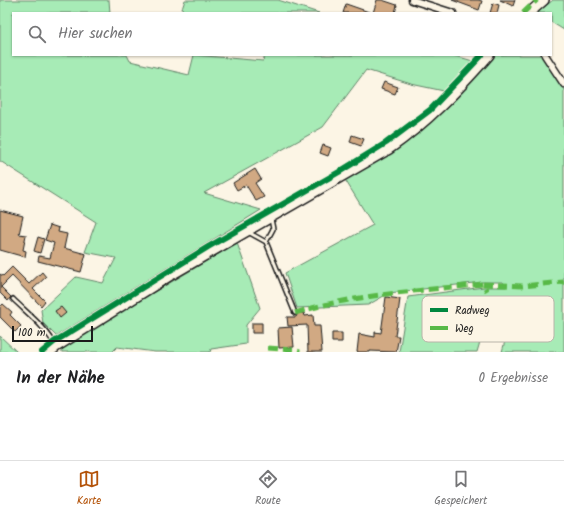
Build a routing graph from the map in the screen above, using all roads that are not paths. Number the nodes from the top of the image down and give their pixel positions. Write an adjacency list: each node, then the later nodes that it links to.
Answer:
1 (412, 0): 3 (street)
2 (544, 0): 4 (main road)
3 (450, 12)
4 (530, 12)
5 (488, 56): 8 (main road)
6 (546, 56): 7 (street)
7 (564, 84)
8 (271, 218): 9 (main road); 10 (lane)
9 (246, 231): 10 (lane); 13 (main road)
10 (266, 242): 12 (lane)
11 (13, 299): 13 (lane)
12 (295, 313)
13 (55, 350)

